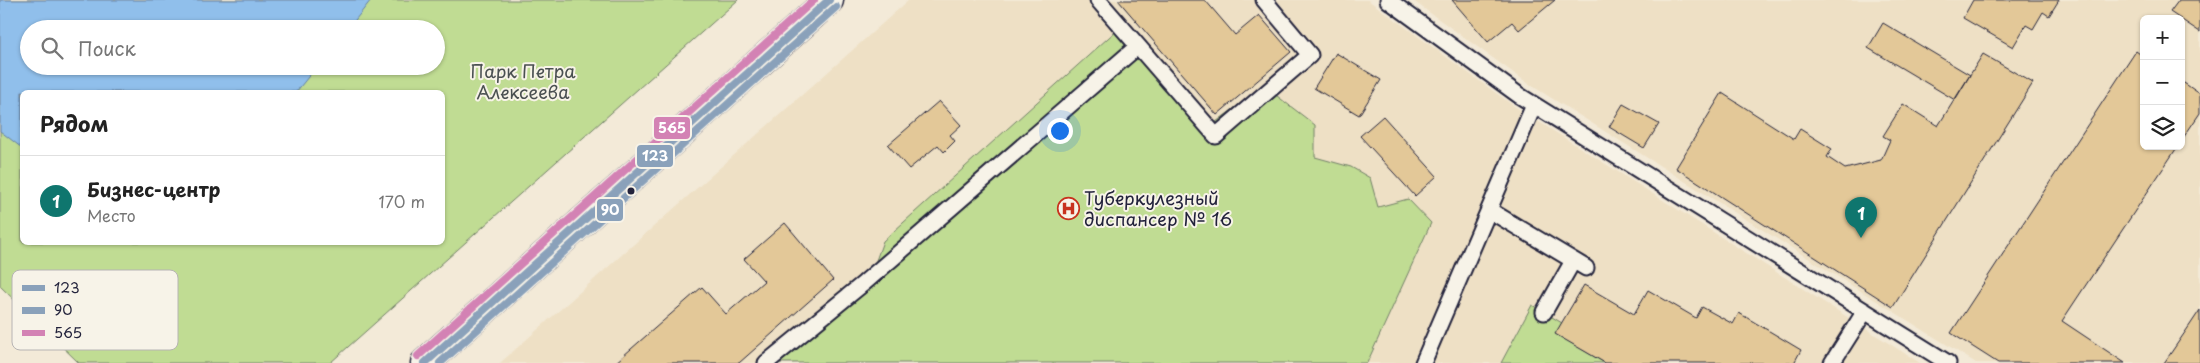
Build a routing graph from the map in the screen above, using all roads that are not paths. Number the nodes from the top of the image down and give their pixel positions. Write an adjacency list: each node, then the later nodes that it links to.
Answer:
1 (829, 0): 10 (street)
2 (1098, 0): 5 (lane)
3 (1264, 0): 5 (lane)
4 (1388, 0): 6 (lane)
5 (1138, 46): 11 (lane)
6 (1534, 105): 7 (lane); 8 (lane)
7 (1489, 210): 9 (lane); 12 (lane)
8 (1865, 311): 13 (lane); 14 (lane)
9 (1544, 312)
10 (424, 363)
11 (766, 363)
12 (1422, 363)
13 (1832, 363)
14 (1948, 363)

